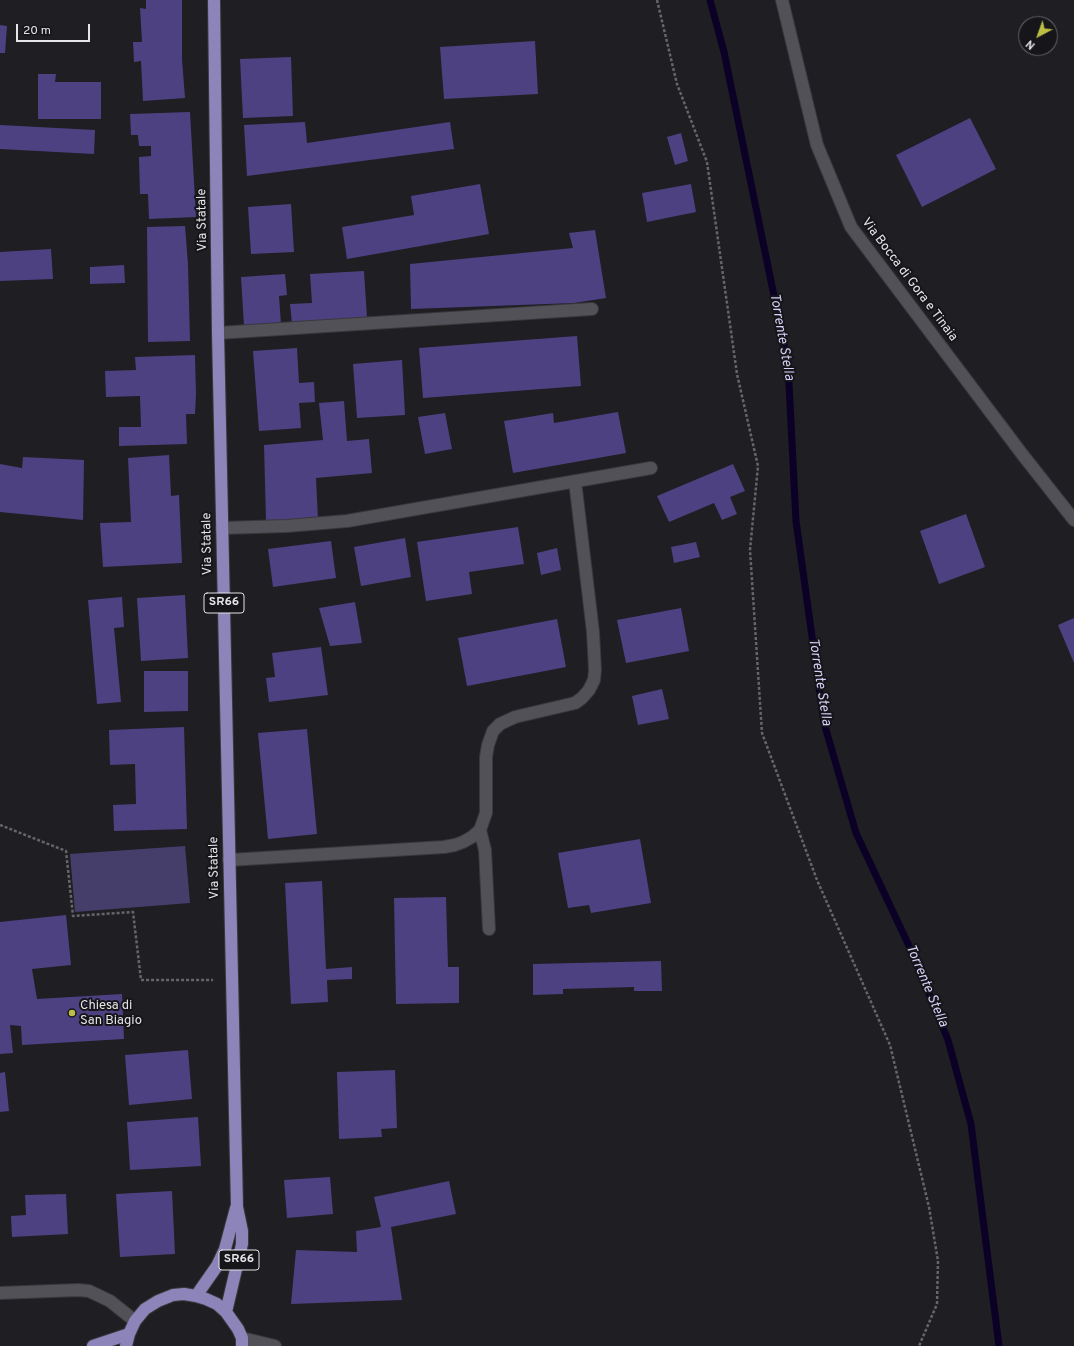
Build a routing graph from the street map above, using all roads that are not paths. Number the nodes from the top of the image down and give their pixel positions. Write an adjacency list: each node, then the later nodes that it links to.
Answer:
1 (214, 0): 4 (main road, Via Statale / SR66)
2 (782, 0): 7 (street, Via Bocca di Gora e Tinaia)
3 (592, 309): 4 (street)
4 (218, 333): 8 (main road, Via Statale / SR66)
5 (651, 468): 6 (street)
6 (575, 481): 8 (street); 9 (street)
7 (1074, 520)
8 (222, 528): 10 (main road, Via Statale / SR66)
9 (480, 830): 10 (street); 11 (street)
10 (229, 860): 12 (main road, Via Statale / SR66)
11 (489, 930)
12 (237, 1207): 14 (main road, Via Statale / SR66); 15 (main road, Via Statale / SR66)
13 (0, 1293): 16 (street)
14 (196, 1296): 15 (main road); 16 (main road)
15 (226, 1312): 18 (main road)
16 (135, 1321): 17 (main road)
17 (129, 1334): 19 (main road); 20 (main road)
18 (242, 1342): 21 (street)
19 (93, 1346)
20 (126, 1346)
21 (275, 1346)

